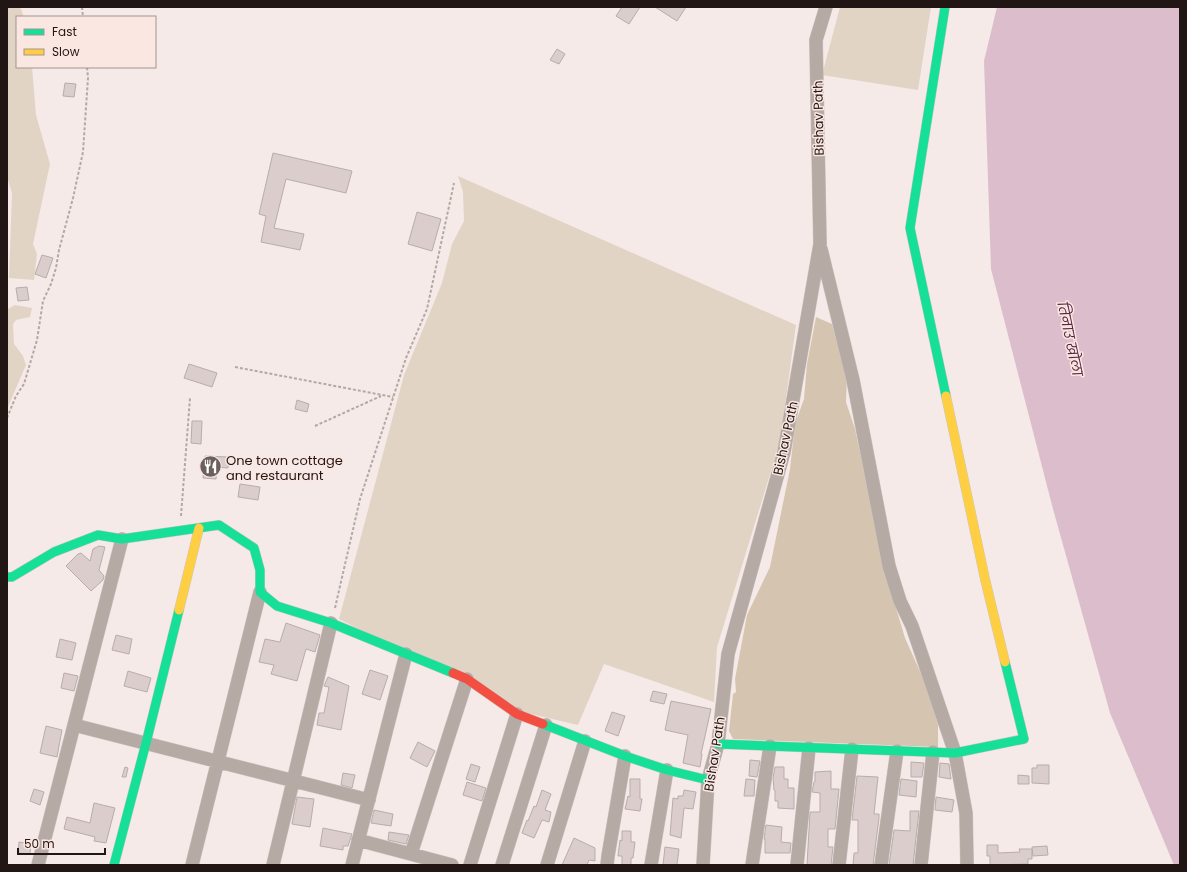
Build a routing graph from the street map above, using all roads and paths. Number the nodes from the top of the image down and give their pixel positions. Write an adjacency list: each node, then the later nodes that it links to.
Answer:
1 (826, 7): 5 (street, Bishav Path)
2 (945, 7): 31 (street)
3 (87, 68): 10 (path)
4 (454, 183): 8 (path)
5 (820, 244): 25 (street, Bishav Path); 31 (street)
6 (235, 367): 7 (path)
7 (382, 395): 8 (path); 11 (path)
8 (393, 397): 17 (path)
9 (190, 398): 13 (path)
10 (7, 418)
11 (315, 426)
12 (199, 528): 13 (street); 16 (street); 24 (street)
13 (179, 531): 14 (street)
14 (122, 539): 15 (street); 21 (street)
15 (7, 577)
16 (260, 592): 17 (street); 33 (street)
17 (331, 623): 18 (street); 35 (street)
18 (406, 654): 19 (street); 37 (street)
19 (467, 679): 20 (street); 39 (street)
20 (517, 714): 22 (street); 46 (street)
21 (74, 725): 24 (street); 40 (street)
22 (546, 725): 23 (street); 47 (street)
23 (586, 741): 32 (street); 48 (street)
24 (146, 743): 33 (street); 41 (street)
25 (718, 744): 26 (street); 36 (street, Bishav Path)
26 (770, 746): 27 (street); 52 (street)
27 (810, 748): 28 (street); 53 (street)
28 (852, 749): 29 (street); 54 (street)
29 (897, 751): 30 (street); 55 (street)
30 (933, 752): 31 (street); 56 (street)
31 (955, 753): 57 (street)
32 (626, 756): 34 (street); 49 (street)
33 (218, 761): 35 (street); 42 (street)
34 (667, 770): 36 (street); 50 (street)
35 (293, 780): 37 (street); 43 (street)
36 (708, 780): 51 (street, Bishav Path)
37 (369, 800): 38 (street)
38 (358, 840): 39 (street); 44 (street)
39 (411, 854): 45 (street)
40 (38, 865)
41 (114, 865)
42 (192, 865)
43 (272, 865)
44 (352, 865)
45 (452, 865)
46 (470, 865)
47 (502, 865)
48 (547, 865)
49 (607, 865)
50 (651, 865)
51 (703, 865)
52 (752, 865)
53 (797, 865)
54 (839, 865)
55 (881, 865)
56 (921, 865)
57 (967, 865)

